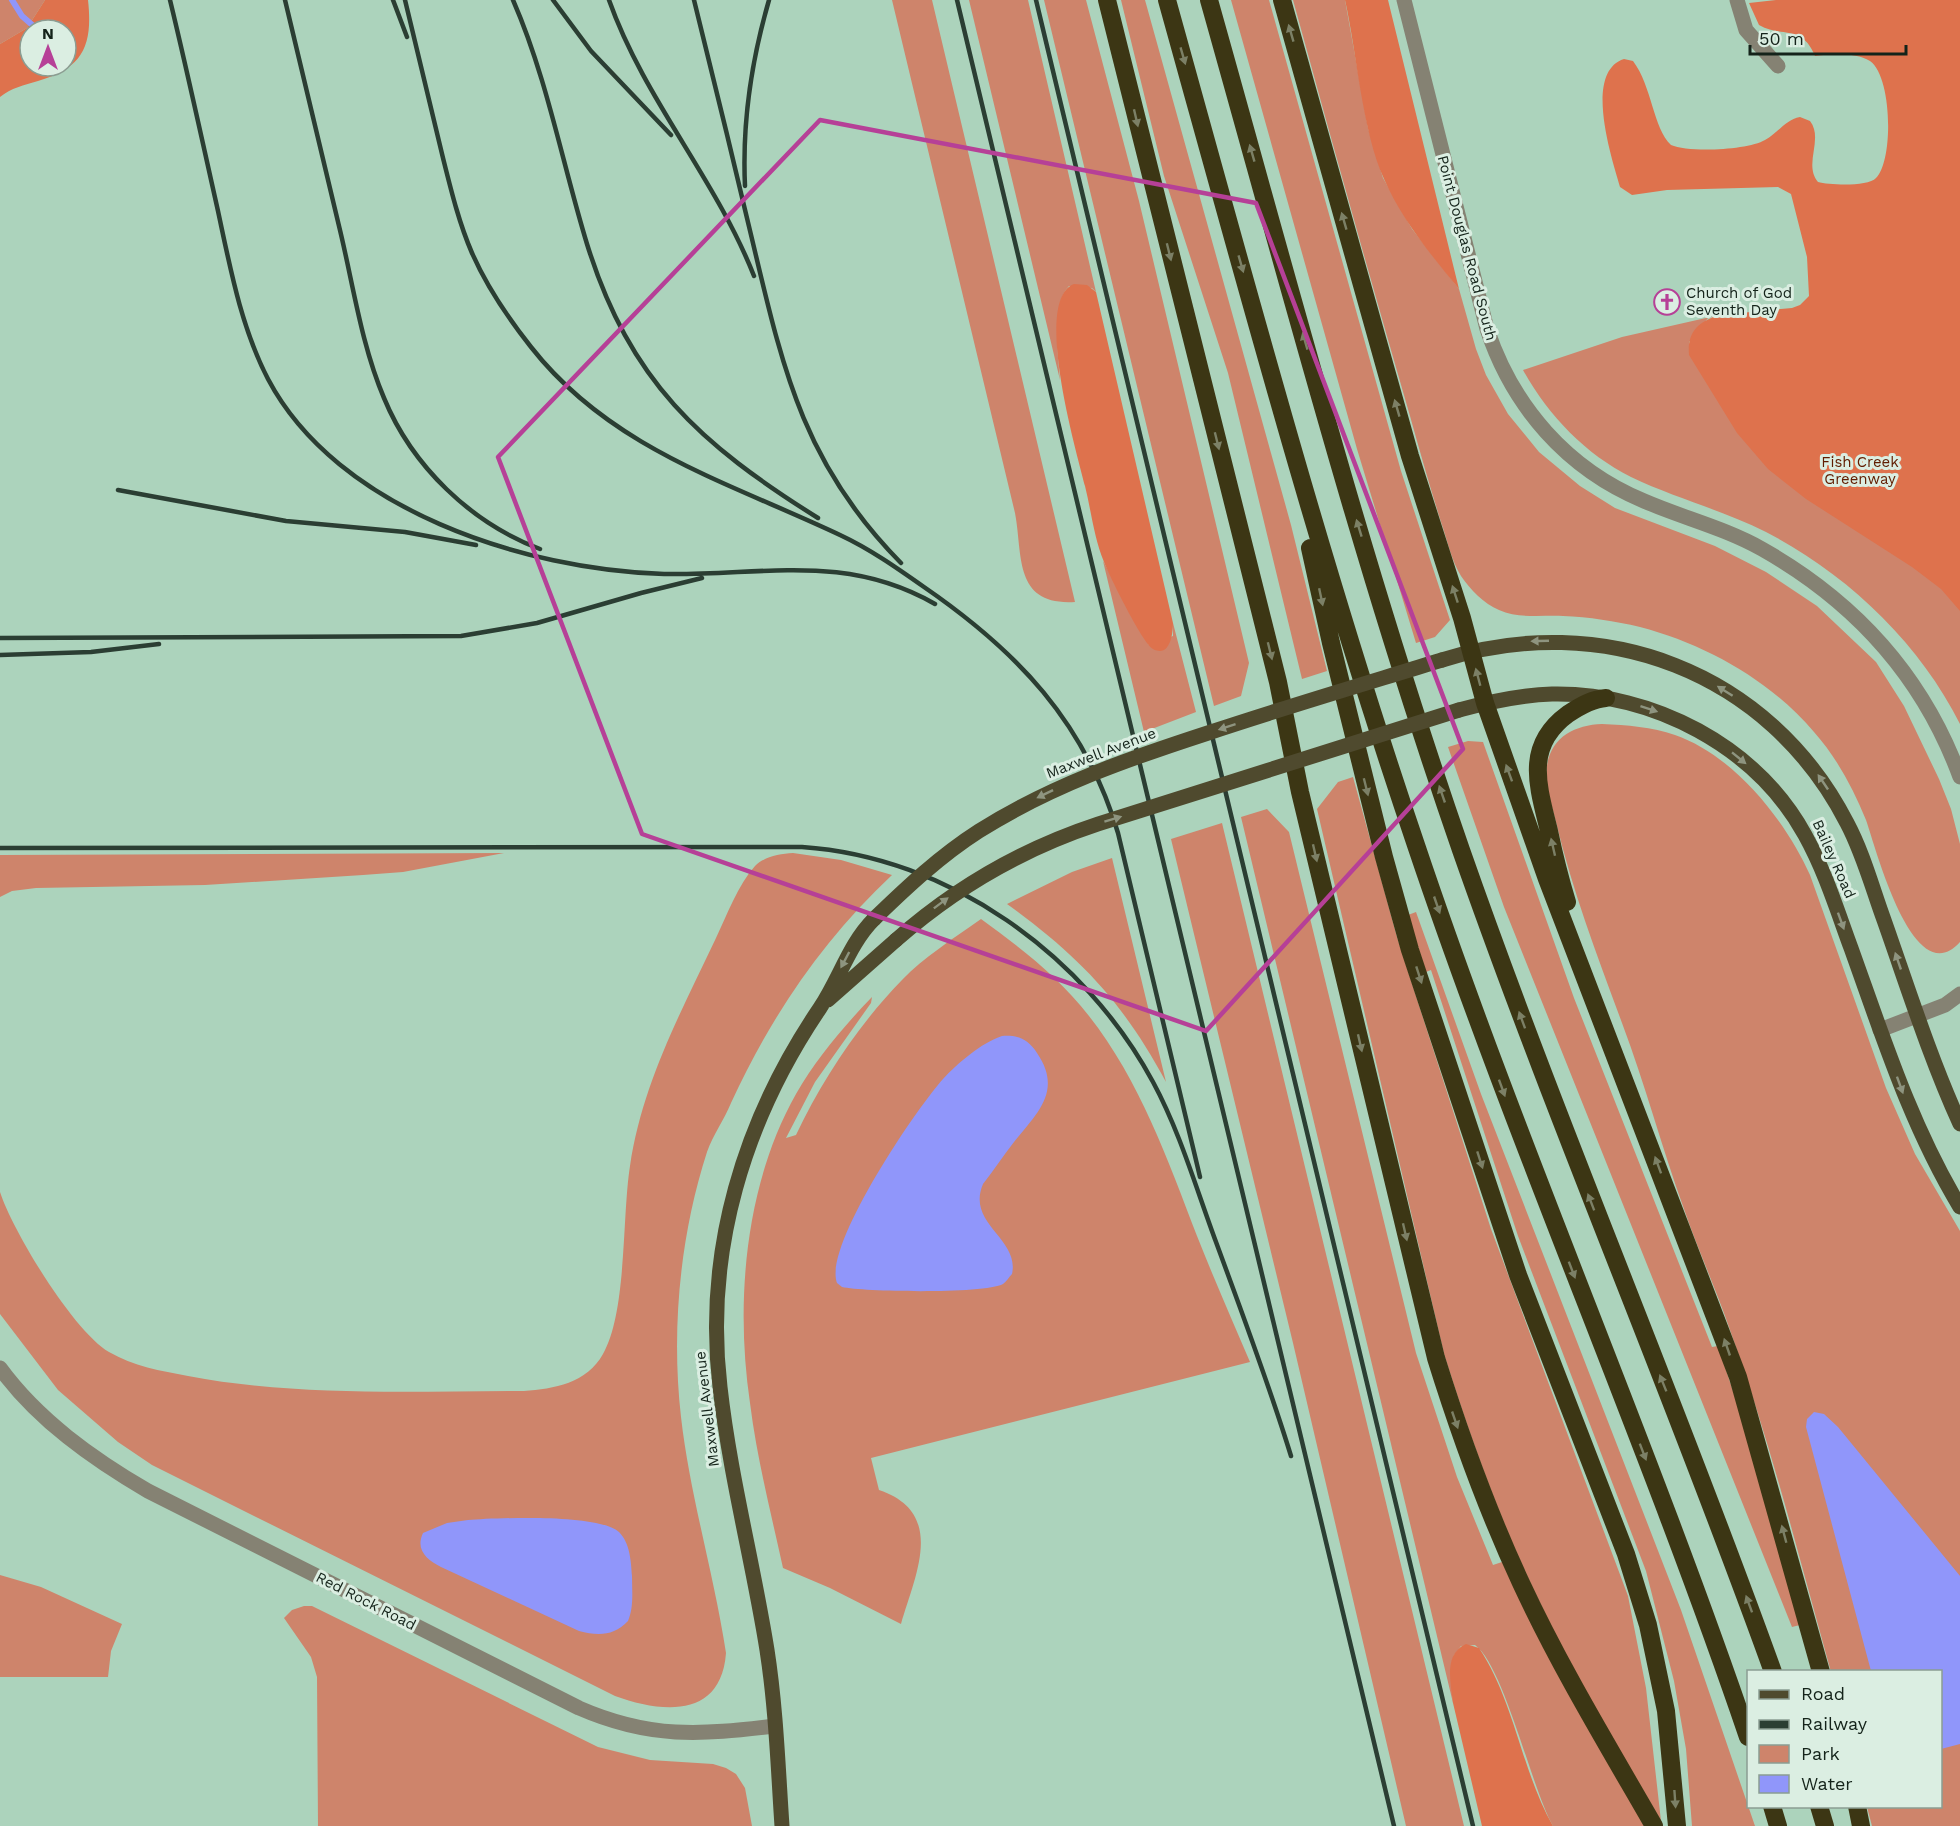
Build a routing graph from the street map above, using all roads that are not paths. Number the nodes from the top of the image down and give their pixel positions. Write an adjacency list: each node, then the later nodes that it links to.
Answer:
1 (1107, 0): 12 (highway, one-way to 12)
2 (1167, 0): 8 (highway, one-way to 8)
3 (1209, 0): 23 (highway, one-way to 3)
4 (1282, 0): 9 (highway, one-way to 4)
5 (1404, 0): 14 (street, Point Douglas Road South)
6 (1737, 0): 7 (street)
7 (1778, 66)
8 (1278, 396): 26 (highway, one-way to 26); 32 (highway, one-way to 32)
9 (1471, 651): 11 (highway, one-way to 9); 12 (main road, Maxwell Avenue, bridge); 18 (main road, Bailey Road, one-way to 9)
10 (1606, 698): 11 (main road, Bailey Road); 15 (highway, one-way to 10); 19 (main road, Bailey Road, one-way to 19)
11 (1485, 703): 13 (main road, Maxwell Avenue, bridge); 15 (highway, one-way to 11)
12 (1283, 709): 13 (highway); 17 (main road, Maxwell Avenue, one-way to 17, bridge)
13 (1294, 762): 17 (main road, Maxwell Avenue, one-way to 13, bridge); 31 (highway, one-way to 31)
14 (1960, 777)
15 (1589, 985): 24 (highway, one-way to 15)
16 (1960, 994): 18 (street)
17 (821, 1006): 25 (main road, Maxwell Avenue)
18 (1918, 1016): 19 (street); 20 (main road, Bailey Road)
19 (1881, 1030): 21 (main road, Bailey Road, one-way to 21)
20 (1960, 1124)
21 (1960, 1207)
22 (0, 1368): 25 (street, Red Rock Road)
23 (1773, 1670)
24 (1821, 1670)
25 (775, 1726): 30 (main road, Maxwell Avenue)
26 (1747, 1732)
27 (1773, 1808): 33 (highway)
28 (1820, 1808): 34 (highway)
29 (1858, 1808): 35 (highway)
30 (782, 1826)
31 (1654, 1826)
32 (1677, 1826)
33 (1778, 1826)
34 (1826, 1826)
35 (1862, 1826)

